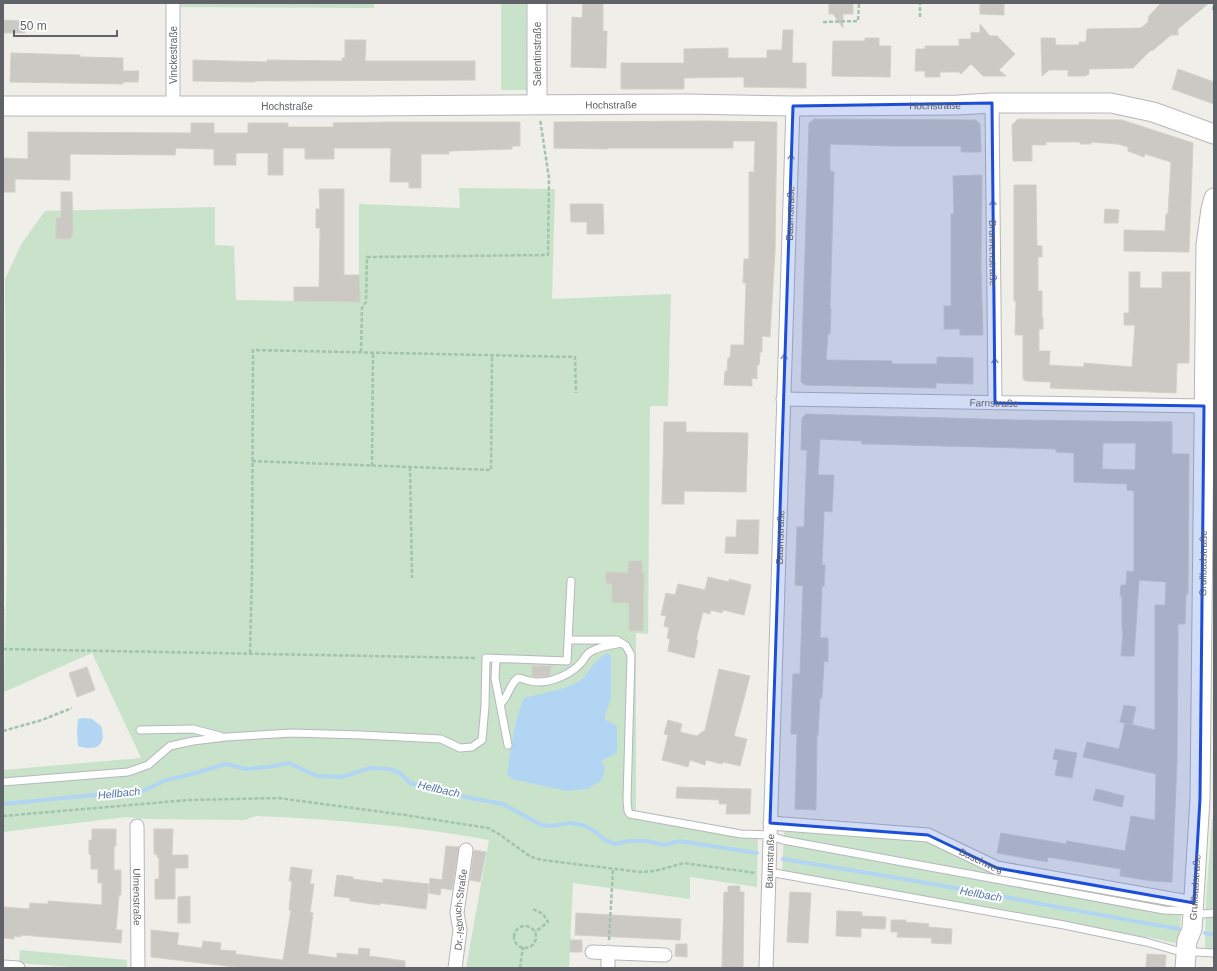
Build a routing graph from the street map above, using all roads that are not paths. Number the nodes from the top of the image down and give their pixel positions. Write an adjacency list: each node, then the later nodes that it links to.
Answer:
1 (173, 3): 6 (street, Vinckestraße)
2 (537, 3): 4 (street, Salentinstraße)
3 (992, 103): 7 (street, Hochstraße); 8 (street, Hochstraße); 11 (street, Brunnenstraße, one-way to 3)
4 (537, 104): 6 (street, Hochstraße); 7 (street, Hochstraße)
5 (3, 106): 6 (street, Hochstraße)
6 (173, 106)
7 (793, 106): 10 (street, Baumstraße, one-way to 7)
8 (1214, 134)
9 (1214, 198): 12 (street, Grullbadstraße)
10 (783, 399): 11 (street, Farnstraße); 24 (street, Baumstraße)
11 (995, 402): 12 (street, Farnstraße)
12 (1204, 406): 16 (street, Grullbadstraße)
13 (571, 581): 14 (lane)
14 (568, 640): 15 (lane); 17 (lane)
15 (622, 643): 18 (lane); 24 (lane)
16 (1208, 644): 28 (street, Grullbadstraße)
17 (496, 659): 18 (lane); 20 (lane)
18 (500, 704): 21 (lane)
19 (140, 730): 20 (lane)
20 (226, 737): 22 (lane)
21 (508, 744)
22 (3, 782)
23 (138, 826): 35 (street, Ulmenstraße)
24 (770, 829): 26 (street, Baumstraße); 28 (lane); 28 (street, Buschweg)
25 (466, 850): 36 (street, Dr.-Isbruch-Straße)
26 (768, 873): 32 (lane); 38 (street, Baumstraße)
27 (1214, 913): 28 (lane)
28 (1193, 914): 32 (street, Grullbadstraße)
29 (592, 952): 30 (street)
30 (608, 952): 31 (street); 37 (street)
31 (665, 955)
32 (1195, 959)
33 (3, 967): 34 (street)
34 (18, 968)
35 (138, 968)
36 (455, 968)
37 (608, 968)
38 (766, 968)

